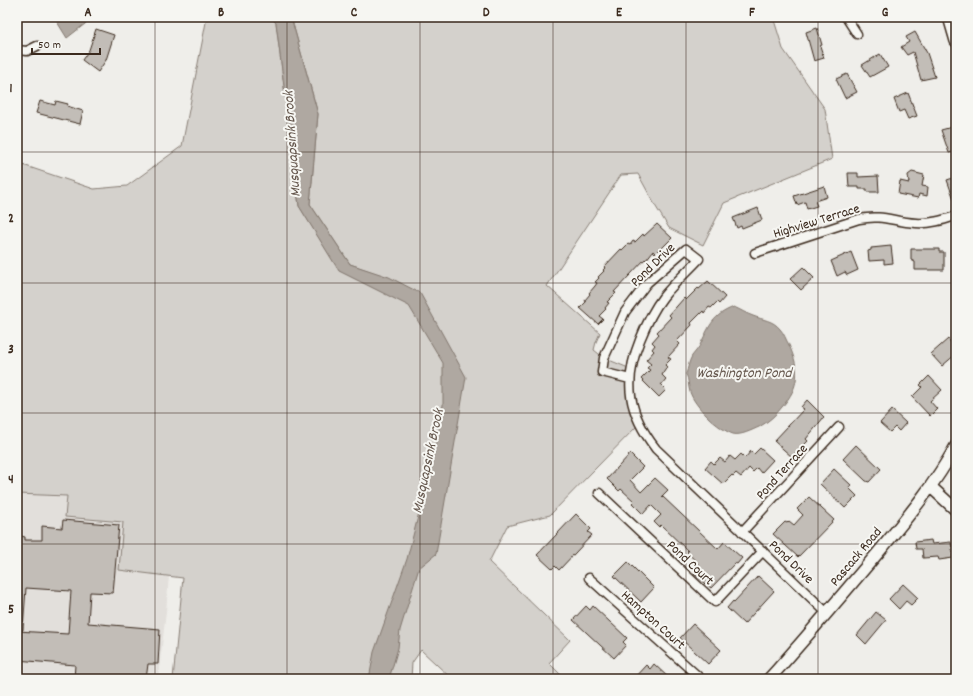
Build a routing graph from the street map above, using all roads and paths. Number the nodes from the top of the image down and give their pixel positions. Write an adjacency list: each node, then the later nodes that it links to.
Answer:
1 (846, 17): 3 (street)
2 (949, 17): 4 (main road)
3 (857, 34)
4 (956, 41)
5 (37, 46): 6 (street)
6 (17, 50)
7 (956, 216): 8 (street, Highview Terrace)
8 (755, 253)
9 (630, 379): 9 (street, Pond Drive); 15 (street, Pond Drive)
10 (839, 427): 15 (street, Pond Terrace)
11 (956, 446): 12 (main road, Pascack Road)
12 (931, 487): 14 (main road); 18 (main road, Pascack Road)
13 (599, 493): 16 (street, Pond Court)
14 (956, 510)
15 (742, 532): 16 (street, Pond Drive)
16 (763, 551): 18 (street, Pond Drive)
17 (589, 578): 19 (street, Hampton Court)
18 (827, 613): 20 (main road, Pascack Road)
19 (701, 679)
20 (769, 679)

